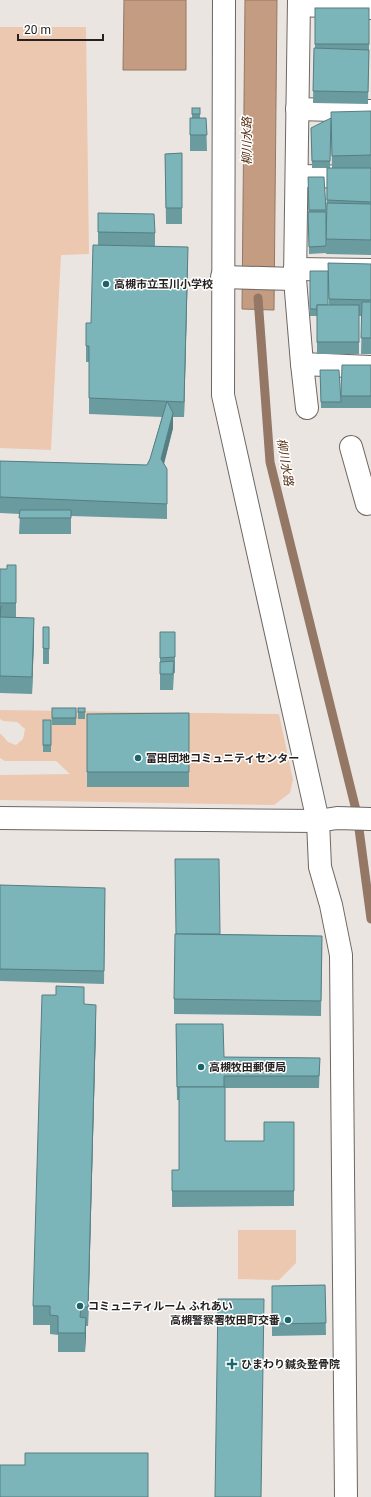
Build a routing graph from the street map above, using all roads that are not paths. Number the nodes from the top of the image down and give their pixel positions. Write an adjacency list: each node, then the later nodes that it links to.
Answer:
1 (224, 0): 10 (street)
2 (299, 3): 3 (street); 4 (street)
3 (371, 8)
4 (298, 109): 5 (street); 6 (street)
5 (371, 111)
6 (297, 176): 7 (street); 9 (street)
7 (371, 177)
8 (371, 270): 9 (street)
9 (296, 274): 10 (street); 11 (street)
10 (222, 277): 18 (street)
11 (302, 364): 12 (street); 13 (street)
12 (371, 367)
13 (307, 408)
14 (351, 447): 15 (street)
15 (370, 508)
16 (0, 818): 18 (street)
17 (371, 819): 18 (street)
18 (327, 820): 19 (street)
19 (346, 1497)

